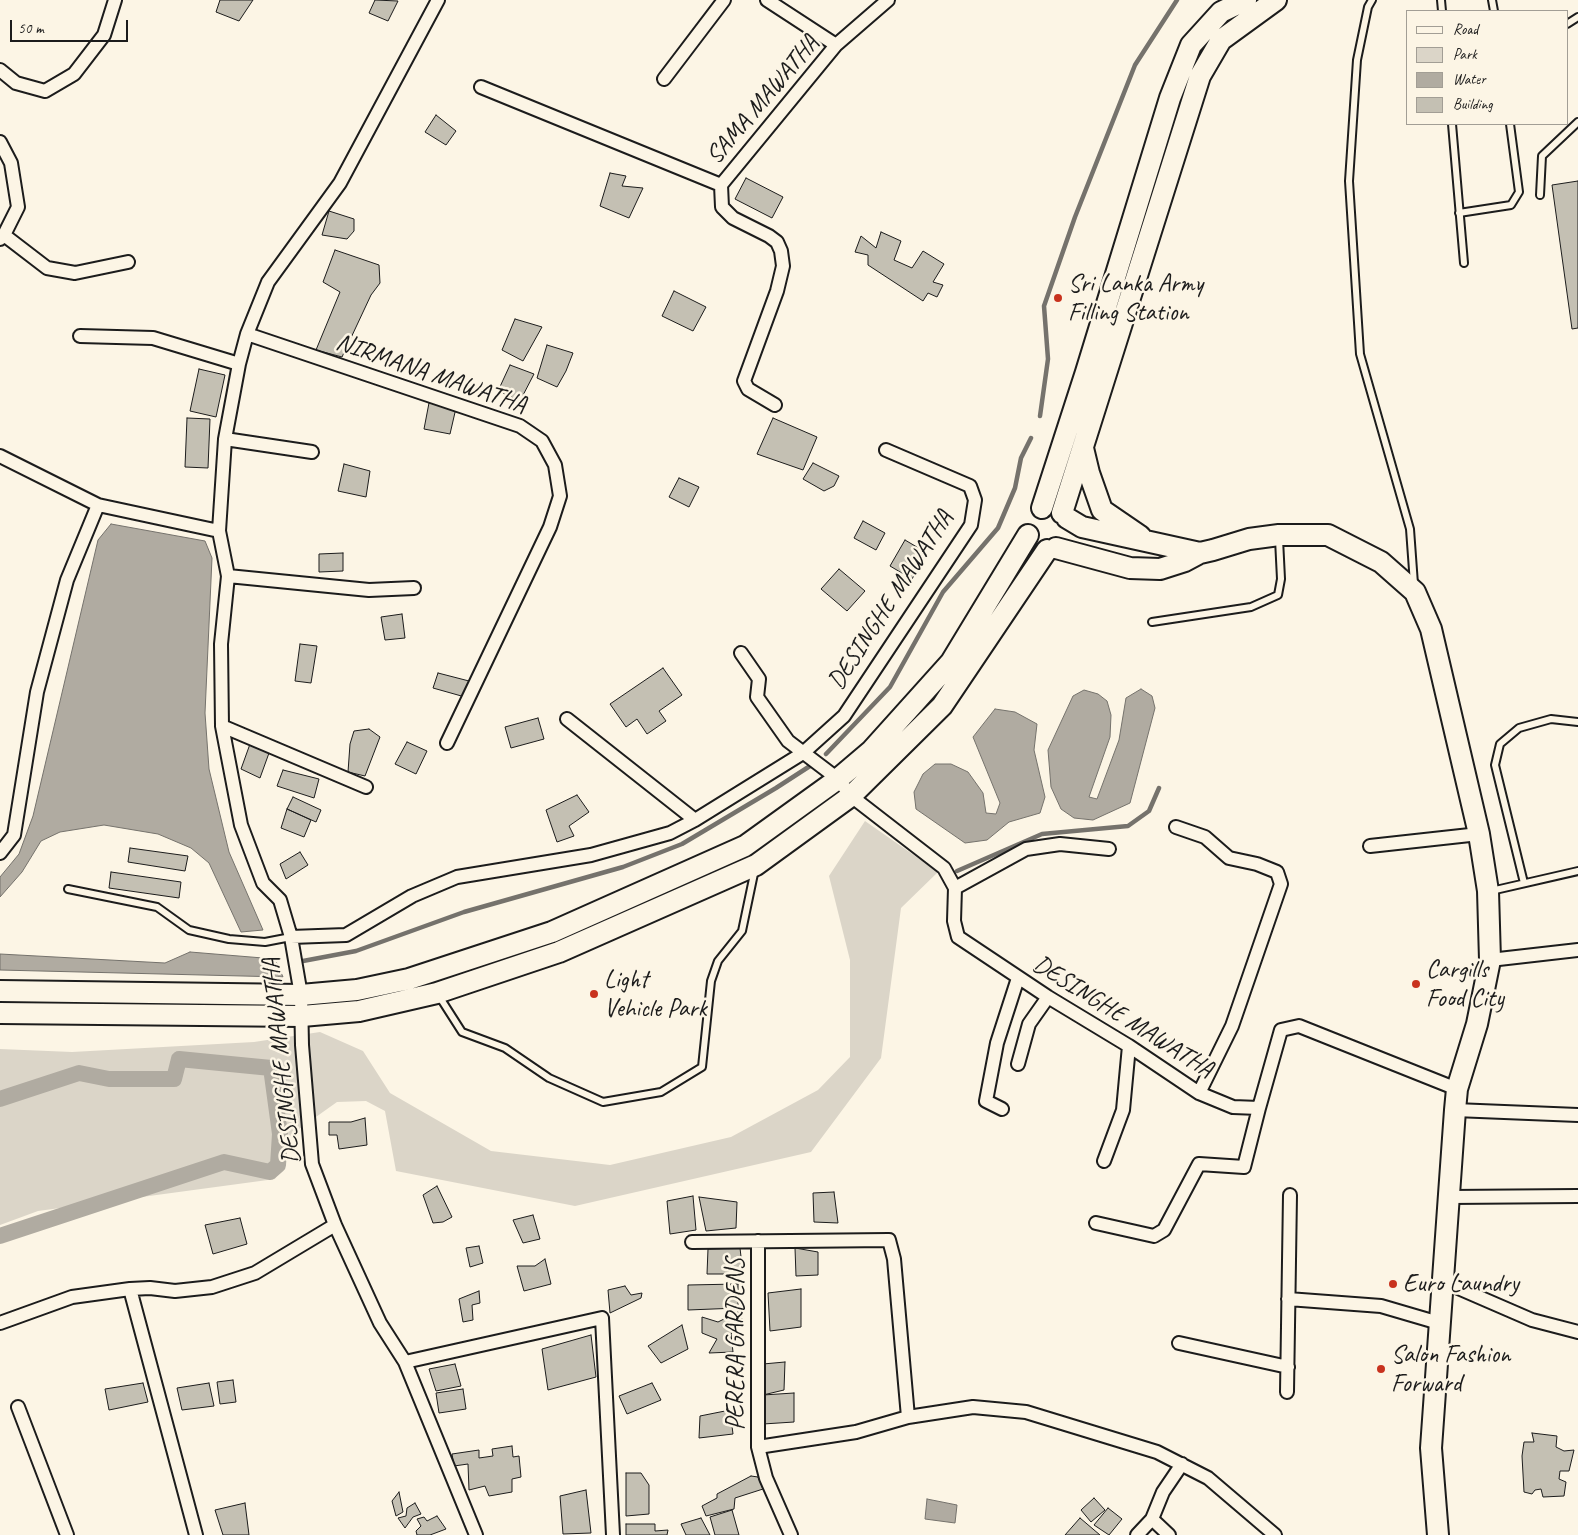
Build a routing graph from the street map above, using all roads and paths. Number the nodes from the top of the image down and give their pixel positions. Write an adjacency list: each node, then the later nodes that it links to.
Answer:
1 (115, 0): 10 (street)
2 (438, 0): 23 (street)
3 (724, 0): 11 (street)
4 (768, 0): 9 (street)
5 (888, 0): 9 (street, SAMA MAWATHA)
6 (1246, 0): 33 (main road)
7 (1276, 0): 28 (main road)
8 (1372, 0): 43 (lane)
9 (836, 45): 17 (street, SAMA MAWATHA)
10 (0, 70)
11 (664, 78)
12 (481, 87): 17 (street)
13 (1578, 122): 18 (lane)
14 (1452, 125): 19 (lane)
15 (1510, 125): 19 (lane)
16 (0, 142): 20 (street)
17 (721, 185): 26 (street, SAMA MAWATHA)
18 (1540, 195)
19 (1459, 213): 22 (lane)
20 (2, 237): 21 (street)
21 (128, 262)
22 (1464, 263)
23 (247, 334): 25 (street); 49 (street, NIRMANA MAWATHA)
24 (80, 336): 25 (street)
25 (239, 364): 27 (street)
26 (775, 405)
27 (225, 439): 30 (street); 35 (street)
28 (1083, 446): 34 (main road); 38 (main road)
29 (886, 450): 50 (street, DESINGHE MAWATHA)
30 (312, 452)
31 (0, 456): 32 (street)
32 (98, 505): 35 (street); 59 (street)
33 (1042, 508): 34 (main road); 36 (main road)
34 (1064, 516): 38 (main road); 39 (main road)
35 (219, 531): 41 (street)
36 (1028, 535): 39 (main road); 51 (main road)
37 (1279, 535): 40 (main road); 43 (main road); 44 (lane)
38 (1148, 540): 40 (main road)
39 (1052, 549): 40 (main road); 53 (main road)
40 (1200, 552)
41 (228, 576): 42 (street); 48 (street)
42 (414, 588)
43 (1415, 592): 56 (main road)
44 (1152, 622)
45 (741, 653): 50 (street)
46 (567, 718): 54 (street)
47 (1578, 722): 62 (lane)
48 (222, 726): 52 (street); 66 (street)
49 (447, 743)
50 (803, 753): 51 (street); 54 (street, DESINGHE MAWATHA)
51 (838, 779): 53 (street); 72 (main road)
52 (366, 787)
53 (851, 796): 60 (main road); 63 (street)
54 (695, 820): 66 (street, DESINGHE MAWATHA)
55 (1176, 827): 79 (street)
56 (1479, 834): 57 (street); 65 (main road)
57 (1370, 846)
58 (1109, 849): 63 (street)
59 (0, 853)
60 (756, 865): 71 (main road); 71 (lane)
61 (1578, 871): 62 (lane)
62 (1524, 883): 65 (lane)
63 (955, 888): 69 (street, DESINGHE MAWATHA)
64 (68, 889): 66 (lane)
65 (1488, 891): 68 (main road)
66 (291, 937): 72 (street, DESINGHE MAWATHA)
67 (1578, 950): 68 (street)
68 (1490, 960): 78 (main road)
69 (1018, 978): 73 (street, DESINGHE MAWATHA); 81 (street)
70 (0, 991): 72 (main road)
71 (437, 993): 75 (main road)
72 (301, 995): 75 (street, DESINGHE MAWATHA)
73 (1048, 997): 76 (street, DESINGHE MAWATHA); 77 (street)
74 (0, 1013): 75 (main road)
75 (302, 1016): 89 (street, DESINGHE MAWATHA)
76 (1129, 1046): 79 (street, DESINGHE MAWATHA); 84 (street)
77 (1018, 1064)
78 (1457, 1089): 80 (street); 82 (main road)
79 (1199, 1093): 80 (street, DESINGHE MAWATHA)
80 (1259, 1108): 88 (street)
81 (1002, 1109)
82 (1454, 1110): 83 (street); 87 (main road)
83 (1578, 1115)
84 (1104, 1161)
85 (1290, 1196): 94 (street)
86 (1578, 1196): 87 (street)
87 (1449, 1197): 92 (main road)
88 (1096, 1223)
89 (334, 1225): 93 (street); 99 (street, DESINGHE MAWATHA)
90 (758, 1241): 91 (street, PERERA GARDENS); 103 (street, PERERA GARDENS); 104 (street, PERERA GARDENS)
91 (692, 1242)
92 (1442, 1281): 96 (main road); 97 (street)
93 (130, 1289): 95 (street); 108 (street)
94 (1288, 1299): 96 (street); 100 (street)
95 (0, 1322)
96 (1439, 1323): 115 (main road)
97 (1578, 1332)
98 (1179, 1343): 100 (street)
99 (404, 1362): 109 (street, DESINGHE MAWATHA); 110 (street)
100 (1288, 1367): 101 (street)
101 (1287, 1392)
102 (18, 1407): 107 (street)
103 (908, 1417): 104 (street, PERERA GARDENS); 105 (street, PERERA GARDENS)
104 (758, 1447): 111 (street, PERERA GARDENS)
105 (1182, 1464): 106 (street); 114 (street, PERERA GARDENS)
106 (1152, 1518): 112 (street); 113 (street)
107 (67, 1535)
108 (196, 1535)
109 (476, 1535)
110 (613, 1535)
111 (792, 1535)
112 (1137, 1535)
113 (1169, 1535)
114 (1275, 1535)
115 (1439, 1535)

